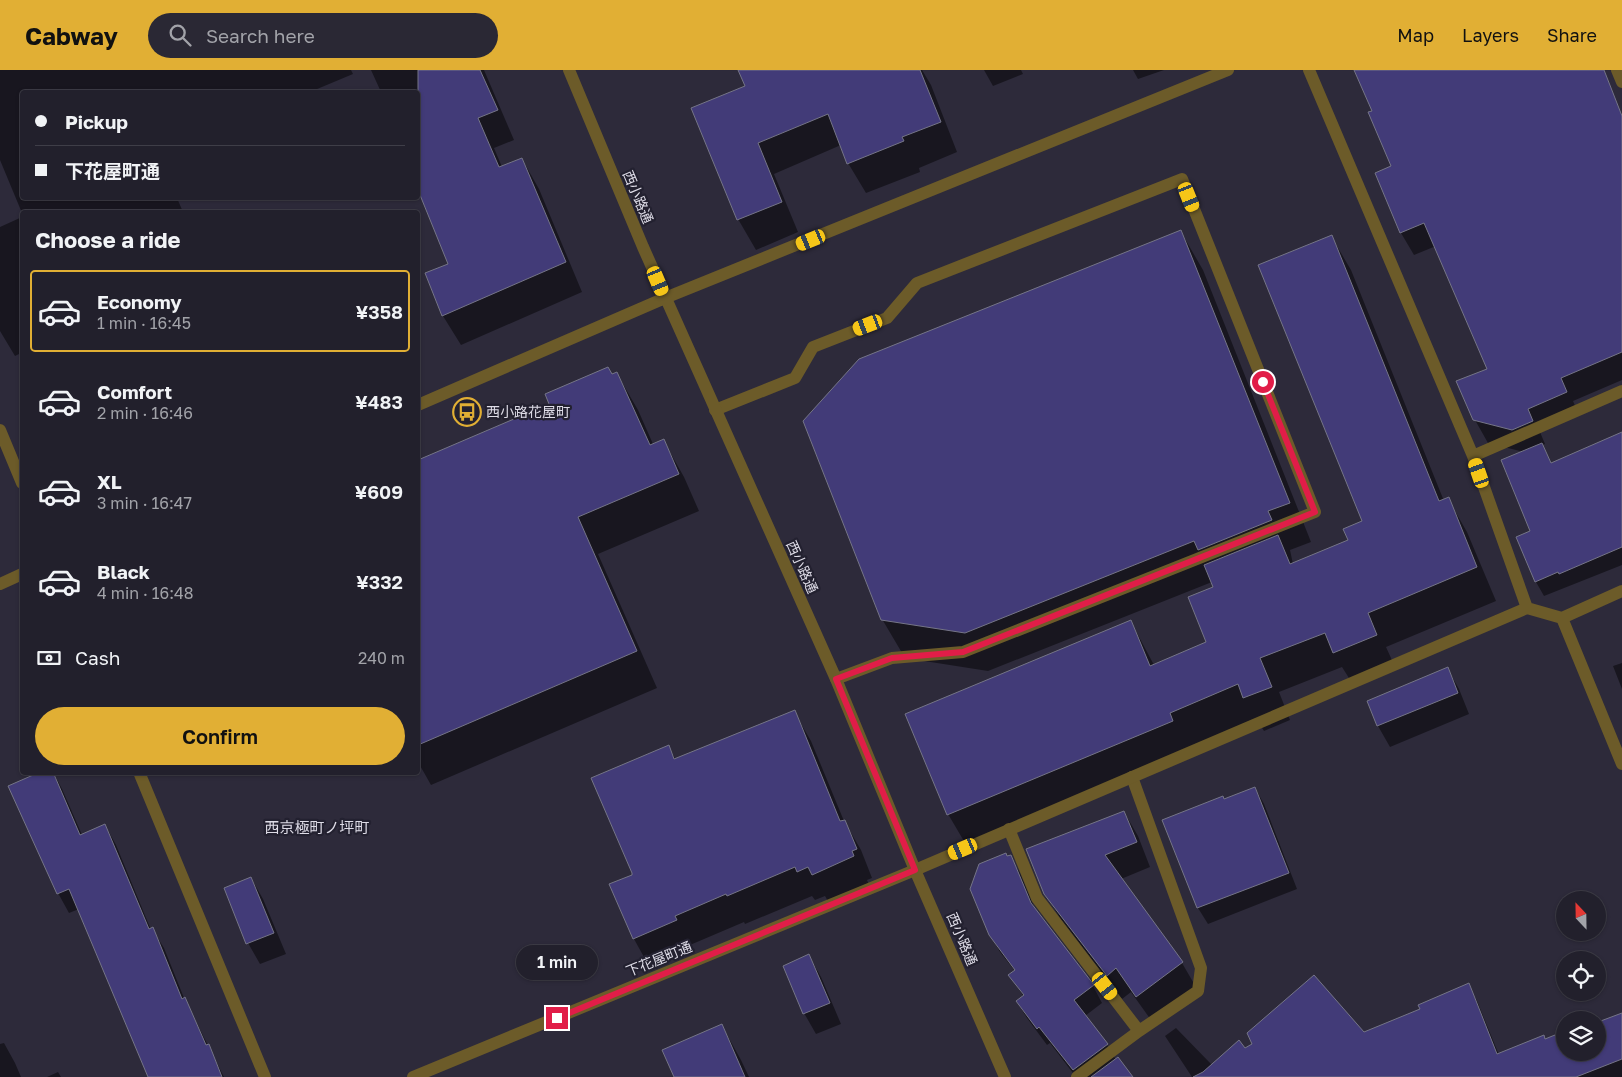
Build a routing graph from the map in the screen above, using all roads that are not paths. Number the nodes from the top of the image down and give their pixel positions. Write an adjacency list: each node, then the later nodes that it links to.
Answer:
1 (569, 70): 6 (street, 西小路通)
2 (1228, 70): 6 (street)
3 (1309, 70): 11 (street)
4 (1618, 70): 5 (street)
5 (1622, 82)
6 (665, 298): 8 (street); 9 (street, 西小路通)
7 (1622, 391): 11 (street)
8 (420, 404)
9 (715, 410): 18 (street, 西小路通); 18 (street)
10 (0, 430): 12 (street)
11 (1473, 456): 16 (street)
12 (20, 478)
13 (20, 575): 14 (street)
14 (0, 584)
15 (1622, 591): 17 (street)
16 (1527, 608): 17 (street); 21 (street, 下花屋町通)
17 (1562, 618): 19 (street)
18 (836, 679): 23 (street, 西小路通)
19 (1622, 764)
20 (140, 775): 25 (street)
21 (1132, 777): 22 (street, 下花屋町通); 24 (street)
22 (1009, 829): 23 (street, 下花屋町通); 24 (street)
23 (915, 870): 26 (street, 下花屋町通); 27 (street, 西小路通)
24 (1139, 1031): 28 (street)
25 (265, 1077)
26 (413, 1077)
27 (1004, 1077)
28 (1077, 1077)

